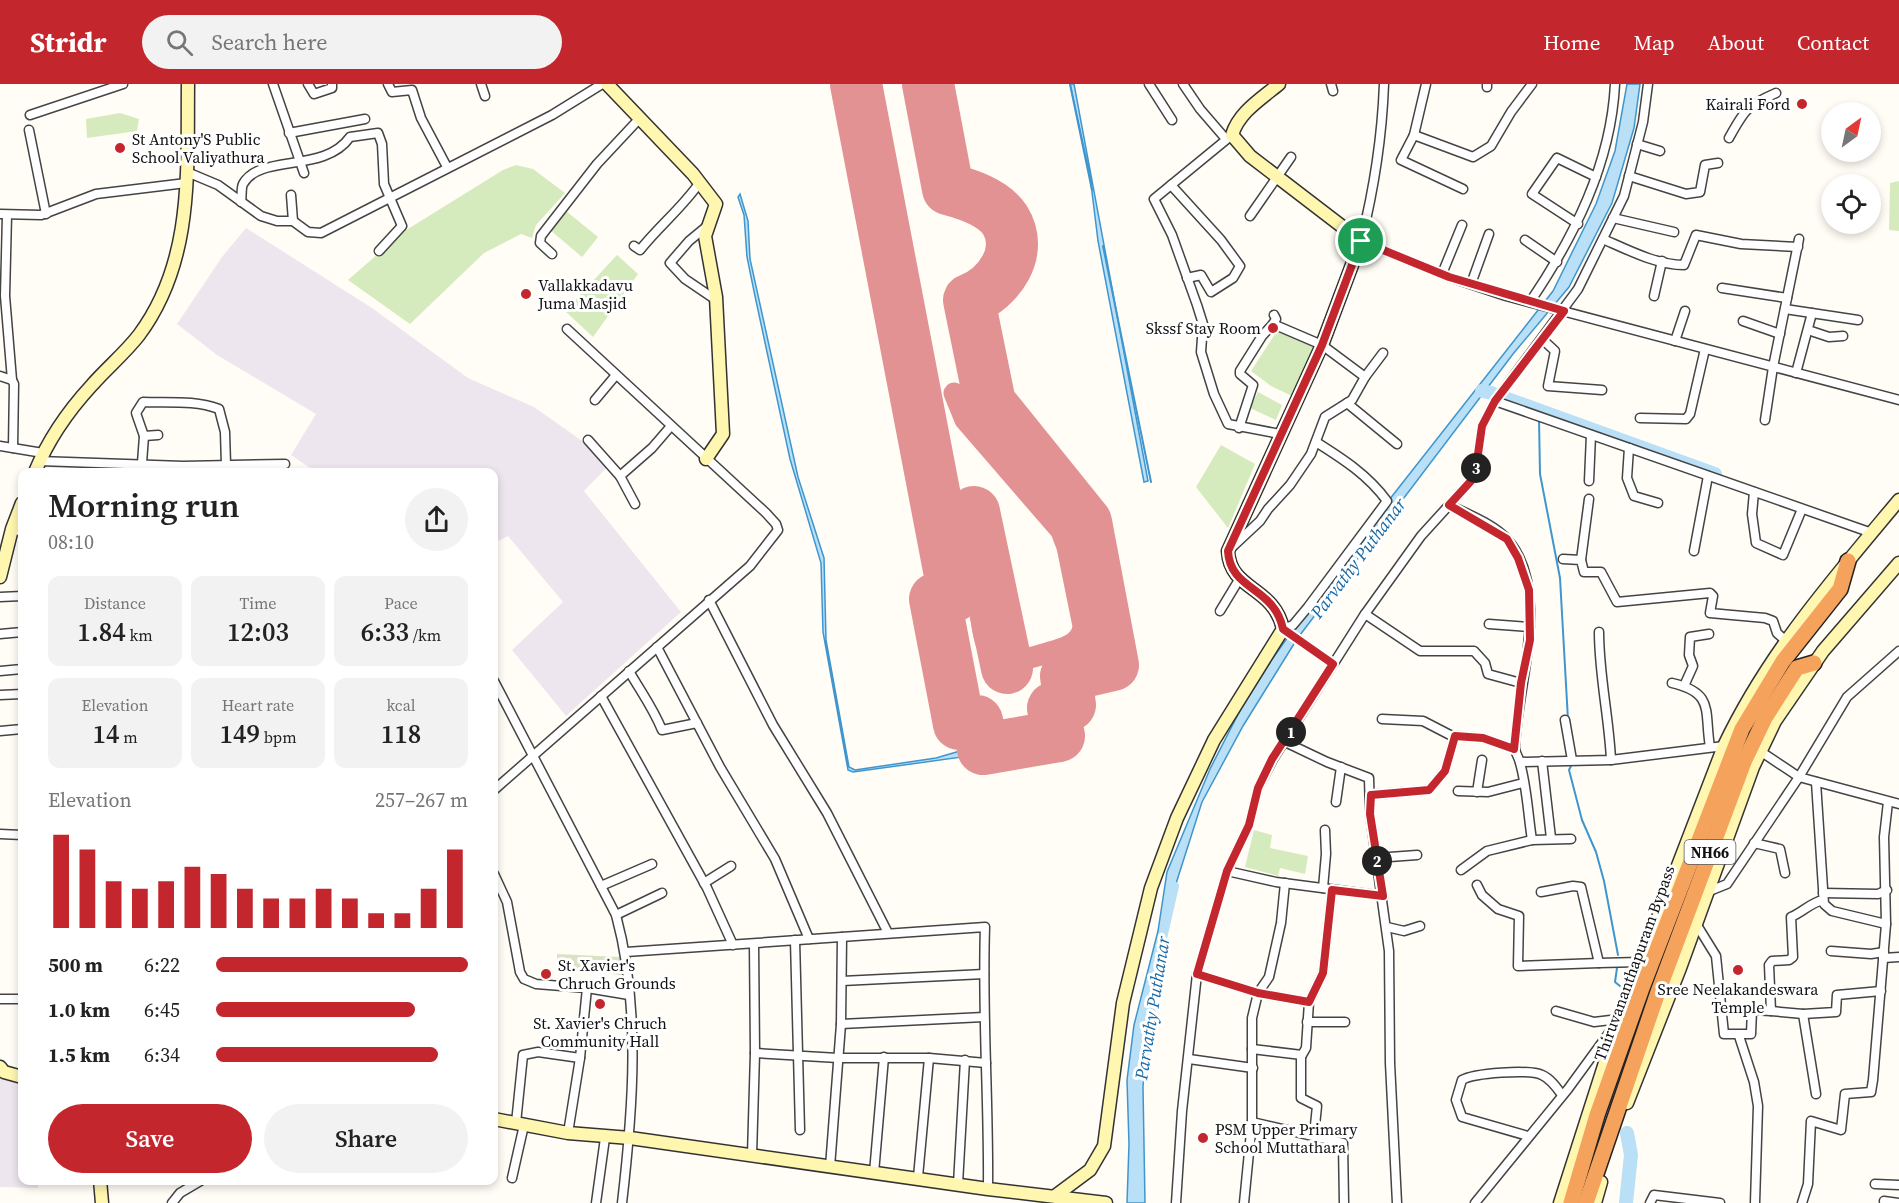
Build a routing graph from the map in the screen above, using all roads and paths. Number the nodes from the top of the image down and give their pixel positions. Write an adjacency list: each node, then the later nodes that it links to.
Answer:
1 (123, 84): 20 (street)
2 (188, 84): 40 (street)
3 (274, 84): 26 (street)
4 (308, 84): 5 (street)
5 (332, 84)
6 (388, 84): 36 (street)
7 (481, 84): 19 (street)
8 (602, 84): 36 (street)
9 (607, 84): 21 (street)
10 (1149, 84): 23 (street)
11 (1183, 84): 29 (street)
12 (1384, 84): 60 (street)
13 (1426, 84): 27 (street)
14 (1532, 84): 27 (street)
15 (1616, 84): 41 (street)
16 (1648, 84): 31 (street)
17 (1273, 86): 29 (street)
18 (1776, 93): 30 (street)
19 (485, 96)
20 (30, 115)
21 (640, 118): 42 (street); 63 (street)
22 (365, 119): 24 (street)
23 (1172, 120)
24 (350, 121): 26 (street); 28 (street)
25 (29, 130): 49 (street)
26 (289, 133): 34 (street)
27 (1414, 135): 44 (street)
28 (353, 136): 34 (street); 46 (street)
29 (1228, 136): 38 (street); 43 (street)
30 (1729, 138)
31 (1637, 144): 32 (street); 39 (street)
32 (1660, 151)
33 (1291, 157): 38 (street)
34 (299, 161): 37 (street); 47 (street)
35 (1718, 163): 39 (street)
36 (447, 167): 46 (street)
37 (304, 173)
38 (1276, 176): 50 (street); 60 (street)
39 (1629, 176): 51 (street)
40 (186, 177): 47 (street); 49 (street); 115 (street)
41 (1596, 177): 53 (street); 53 (street)
42 (700, 182): 55 (street); 61 (street)
43 (1171, 185): 67 (street); 67 (street)
44 (1463, 189)
45 (291, 195): 52 (street)
46 (389, 197): 52 (street); 62 (street)
47 (241, 202): 52 (street)
48 (4, 214): 49 (street); 94 (street)
49 (46, 214)
50 (1250, 216)
51 (1613, 218): 56 (street); 58 (street)
52 (293, 221)
53 (1578, 224): 65 (street)
54 (1461, 225): 66 (street)
55 (706, 227): 72 (street); 72 (street)
56 (1674, 232)
57 (1489, 234): 68 (street)
58 (1603, 239): 64 (street); 75 (street)
59 (1525, 240): 65 (street)
60 (1361, 241): 66 (street); 86 (street)
61 (634, 246)
62 (379, 251)
63 (552, 254)
64 (1662, 261): 70 (street); 71 (street)
65 (1557, 262): 73 (street)
66 (1442, 274): 68 (street)
67 (1187, 278): 103 (street)
68 (1471, 284): 73 (street)
69 (1722, 288): 71 (street)
70 (1654, 296)
71 (1787, 298): 74 (street)
72 (716, 300): 114 (street)
73 (1530, 302): 75 (street)
74 (1785, 309): 77 (street); 82 (street)
75 (1561, 310): 84 (street); 85 (street)
76 (1685, 311): 85 (street)
77 (1812, 313): 78 (street); 81 (street)
78 (1858, 320)
79 (1743, 321): 82 (street)
80 (567, 329): 91 (street)
81 (1808, 330): 83 (street); 90 (street)
82 (1780, 334): 89 (street)
83 (1843, 336)
84 (1542, 339): 95 (street); 98 (street)
85 (1675, 341): 87 (street)
86 (1322, 345): 93 (street); 103 (street); 104 (street)
87 (1705, 349): 89 (street); 100 (street)
88 (1383, 353): 93 (street)
89 (1773, 367): 90 (street); 101 (street)
90 (1796, 373): 97 (street)
91 (616, 375): 96 (street); 102 (street)
92 (0, 376): 94 (street)
93 (1365, 377): 99 (street)
94 (12, 380): 112 (street)
95 (1602, 390)
96 (595, 400)
97 (1899, 400)
98 (1495, 401): 106 (street); 129 (street)
99 (1347, 403): 109 (street); 110 (street)
100 (1640, 418)
101 (1765, 420)
102 (671, 426): 114 (street); 121 (street)
103 (1239, 428): 104 (street)
104 (1280, 434): 133 (street)
105 (158, 435): 107 (street)
106 (1591, 435): 113 (street); 123 (street)
107 (144, 436): 116 (street); 118 (street)
108 (588, 440): 121 (street)
109 (1316, 442): 133 (street); 148 (street)
110 (1396, 444)
111 (0, 446): 112 (street)
112 (13, 448): 115 (street)
113 (1629, 448): 122 (street); 127 (street)
114 (706, 459): 143 (street)
115 (39, 462): 116 (street)
116 (142, 463): 119 (street)
117 (285, 464): 118 (street)
118 (226, 465): 120 (street)
119 (176, 468)
120 (210, 468)
121 (620, 476): 128 (street)
122 (1708, 476): 124 (street); 134 (street)
123 (1588, 481)
124 (1754, 492): 130 (street); 130 (street)
125 (1589, 500): 136 (street)
126 (1899, 500): 132 (street, Thiruvananthapuram Bypass)
127 (1658, 502)
128 (635, 504)
129 (1449, 505): 145 (street); 147 (street)
130 (1802, 509): 132 (street)
131 (17, 531): 139 (street)
132 (1872, 532): 137 (street, Thiruvananthapuram Bypass)
133 (1228, 551): 140 (street)
134 (1694, 551)
135 (1563, 559): 136 (street)
136 (1581, 560): 153 (street)
137 (1848, 561): 153 (street, Thiruvananthapuram Bypass); 308 (highway, Thiruvananthapuram Bypass / NH66)
138 (1899, 563): 156 (street)
139 (0, 577)
140 (1239, 578): 144 (street); 148 (street)
141 (18, 596): 142 (street)
142 (0, 597)
143 (709, 600): 154 (street); 228 (street)
144 (1220, 611)
145 (1365, 614): 157 (street); 161 (street)
146 (1489, 624): 147 (street)
147 (1530, 627): 161 (street)
148 (1283, 629): 157 (street); 295 (street)
149 (18, 632): 151 (street)
150 (1599, 632): 182 (street)
151 (0, 634)
152 (1709, 634): 163 (street)
153 (1785, 640): 175 (street, Thiruvananthapuram Bypass)
154 (657, 647): 160 (street); 170 (street)
155 (1899, 651): 186 (street)
156 (1814, 663): 178 (street); 309 (highway, Thiruvananthapuram Bypass / NH66)
157 (1333, 664): 174 (street)
158 (18, 669): 159 (street)
159 (0, 671)
160 (629, 671): 167 (street); 170 (street)
161 (1521, 683): 177 (street)
162 (1672, 684): 163 (street)
163 (1684, 686): 176 (street)
164 (498, 688): 179 (street)
165 (18, 694): 166 (street)
166 (0, 695)
167 (601, 696): 179 (street); 211 (street)
168 (1382, 719): 173 (street)
169 (1566, 720): 181 (street)
170 (697, 723): 230 (street)
171 (18, 729): 172 (street)
172 (0, 731)
173 (1454, 737): 177 (street); 192 (street)
174 (1285, 742): 185 (street); 208 (street)
175 (1724, 746): 176 (street); 238 (street, Thiruvananthapuram Bypass)
176 (1710, 747): 182 (street)
177 (1514, 749): 184 (street)
178 (1760, 751): 186 (street); 219 (street)
179 (533, 754): 189 (street); 214 (street)
180 (1482, 760): 191 (street)
181 (1572, 760): 182 (street); 183 (street)
182 (1611, 760)
183 (1542, 761): 184 (street); 199 (street)
184 (1520, 762): 188 (street)
185 (1341, 767): 192 (street); 193 (street)
186 (1799, 777): 187 (street); 202 (street)
187 (1815, 782): 194 (street); 222 (street)
188 (1523, 783): 191 (street); 201 (street)
189 (498, 786)
190 (1458, 790): 191 (street)
191 (1477, 792)
192 (1371, 795): 204 (street)
193 (1336, 802)
194 (1888, 802): 195 (street); 217 (street)
195 (1899, 804)
196 (1325, 830): 215 (street)
197 (0, 834): 198 (street)
198 (18, 835)
199 (1551, 838): 200 (street); 201 (street)
200 (1571, 839)
201 (1532, 840): 207 (street)
202 (1754, 843): 209 (street); 219 (street)
203 (1417, 855): 204 (street)
204 (1376, 858): 221 (street)
205 (652, 864): 214 (street)
206 (731, 866): 211 (street)
207 (1461, 870)
208 (1227, 871): 212 (street); 241 (street)
209 (1785, 873)
210 (498, 883): 243 (street)
211 (704, 883): 233 (street)
212 (1285, 884): 215 (street); 245 (street)
213 (1477, 885): 239 (street)
214 (601, 886): 223 (street)
215 (1323, 888): 216 (street)
216 (1332, 890): 221 (street); 249 (street)
217 (1887, 890): 222 (street); 225 (street)
218 (1541, 892): 239 (street)
219 (1707, 892): 224 (street)
220 (662, 893): 223 (street)
221 (1383, 896): 227 (street)
222 (1823, 896): 225 (street); 251 (street)
223 (616, 915): 235 (street)
224 (1695, 922): 258 (street); 310 (street)
225 (1886, 924): 236 (street)
226 (1420, 926): 227 (street)
227 (1387, 927): 305 (street)
228 (888, 933): 229 (street); 240 (street)
229 (842, 938): 230 (street); 242 (street)
230 (809, 939): 231 (street)
231 (795, 940): 232 (street); 261 (street)
232 (753, 944): 233 (street); 260 (street)
233 (733, 945): 235 (street)
234 (1831, 951): 236 (street)
235 (626, 952): 246 (street)
236 (1884, 955): 237 (street); 244 (street)
237 (1899, 957)
238 (1640, 962): 239 (street); 254 (street, Thiruvananthapuram Bypass)
239 (1599, 963)
240 (984, 974): 242 (street); 253 (street)
241 (1197, 974): 245 (street); 267 (street)
242 (842, 981): 257 (street)
243 (587, 988): 246 (street); 264 (street)
244 (1881, 991): 252 (street); 314 (street)
245 (1258, 993): 249 (street); 259 (street)
246 (629, 995): 283 (street)
247 (0, 999): 248 (street)
248 (18, 999)
249 (1309, 1002): 255 (street)
250 (1556, 1011): 254 (street)
251 (1771, 1011): 252 (street); 258 (street)
252 (1803, 1014): 273 (street)
253 (984, 1017): 257 (street); 269 (street)
254 (1619, 1019): 274 (street); 307 (street, Thiruvananthapuram Bypass)
255 (1307, 1022): 256 (street); 262 (street)
256 (1345, 1022)
257 (841, 1024): 265 (street)
258 (1738, 1036): 313 (street)
259 (1252, 1049): 262 (street); 271 (street)
260 (755, 1053): 261 (street); 284 (street)
261 (797, 1054): 265 (street); 278 (street)
262 (1301, 1056): 280 (street)
263 (884, 1057): 265 (street); 266 (street); 286 (street)
264 (580, 1058): 277 (street); 279 (street)
265 (838, 1058): 285 (street)
266 (929, 1059): 268 (street); 288 (street)
267 (1189, 1059): 271 (street); 302 (street)
268 (965, 1060): 269 (street); 289 (street)
269 (986, 1064): 294 (street)
270 (0, 1067): 272 (street)
271 (1253, 1068): 276 (street)
272 (18, 1076)
273 (1816, 1094)
274 (1562, 1095): 281 (street); 281 (street)
275 (498, 1120): 277 (street)
276 (1252, 1122): 280 (street); 303 (street)
277 (520, 1124): 279 (street); 287 (street)
278 (800, 1130)
279 (568, 1133): 282 (street)
280 (1314, 1136): 304 (street)
281 (1528, 1136): 306 (street)
282 (605, 1138): 283 (street); 299 (street)
283 (630, 1138): 284 (street); 300 (street)
284 (752, 1155): 285 (street)
285 (830, 1167): 286 (street)
286 (874, 1173): 288 (street)
287 (512, 1178)
288 (918, 1178): 289 (street)
289 (958, 1184): 294 (street)
290 (1875, 1184): 293 (street)
291 (100, 1185): 297 (street)
292 (194, 1185): 298 (street)
293 (1899, 1185)
294 (988, 1189): 295 (street)
295 (1055, 1196): 301 (street)
296 (1884, 1201): 315 (street)
297 (102, 1203)
298 (172, 1203)
299 (596, 1203)
300 (622, 1203)
301 (1106, 1203)
302 (1176, 1203)
303 (1244, 1203)
304 (1344, 1203)
305 (1397, 1203)
306 (1475, 1203)
307 (1560, 1203)
308 (1571, 1203)
309 (1586, 1203)
310 (1595, 1203)
311 (1650, 1203): 312 (street)
312 (1720, 1203)
313 (1755, 1203)
314 (1802, 1203)
315 (1899, 1203)

